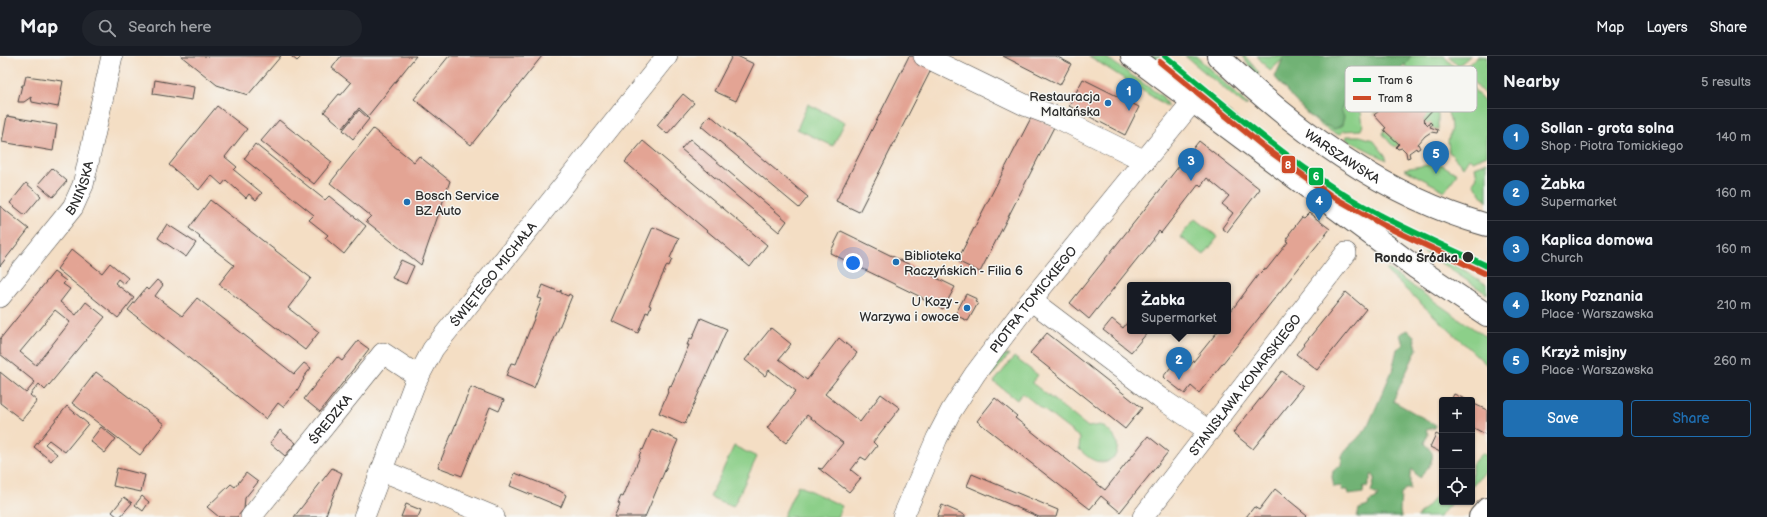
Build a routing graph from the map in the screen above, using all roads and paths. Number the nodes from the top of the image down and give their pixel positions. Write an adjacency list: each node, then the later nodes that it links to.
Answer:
1 (112, 56): 12 (street, BNIŃSKA)
2 (667, 56): 15 (street, ŚWIĘTEGO MICHAŁA)
3 (924, 56): 9 (street)
4 (1132, 56): 8 (main road)
5 (1218, 56): 7 (main road, WARSZAWSKA)
6 (1232, 56): 7 (street)
7 (1258, 93): 10 (main road, WARSZAWSKA)
8 (1193, 101): 9 (street, PIOTRA TOMICKIEGO); 14 (main road)
9 (1145, 161): 13 (street, PIOTRA TOMICKIEGO)
10 (1487, 225)
11 (1346, 253): 16 (street, STANISŁAWA KONARSKIEGO)
12 (0, 297)
13 (1032, 301): 16 (street); 22 (street, PIOTRA TOMICKIEGO)
14 (1487, 315)
15 (418, 376): 17 (street, ŚWIĘTEGO MICHAŁA); 19 (street, ŚREDZKA)
16 (1209, 431): 23 (street, STANISŁAWA KONARSKIEGO)
17 (381, 470): 20 (street, ŚWIĘTEGO MICHAŁA); 21 (street)
18 (1487, 509): 24 (main road)
19 (251, 517)
20 (364, 517)
21 (494, 517)
22 (903, 517)
23 (1143, 517)
24 (1480, 517)

